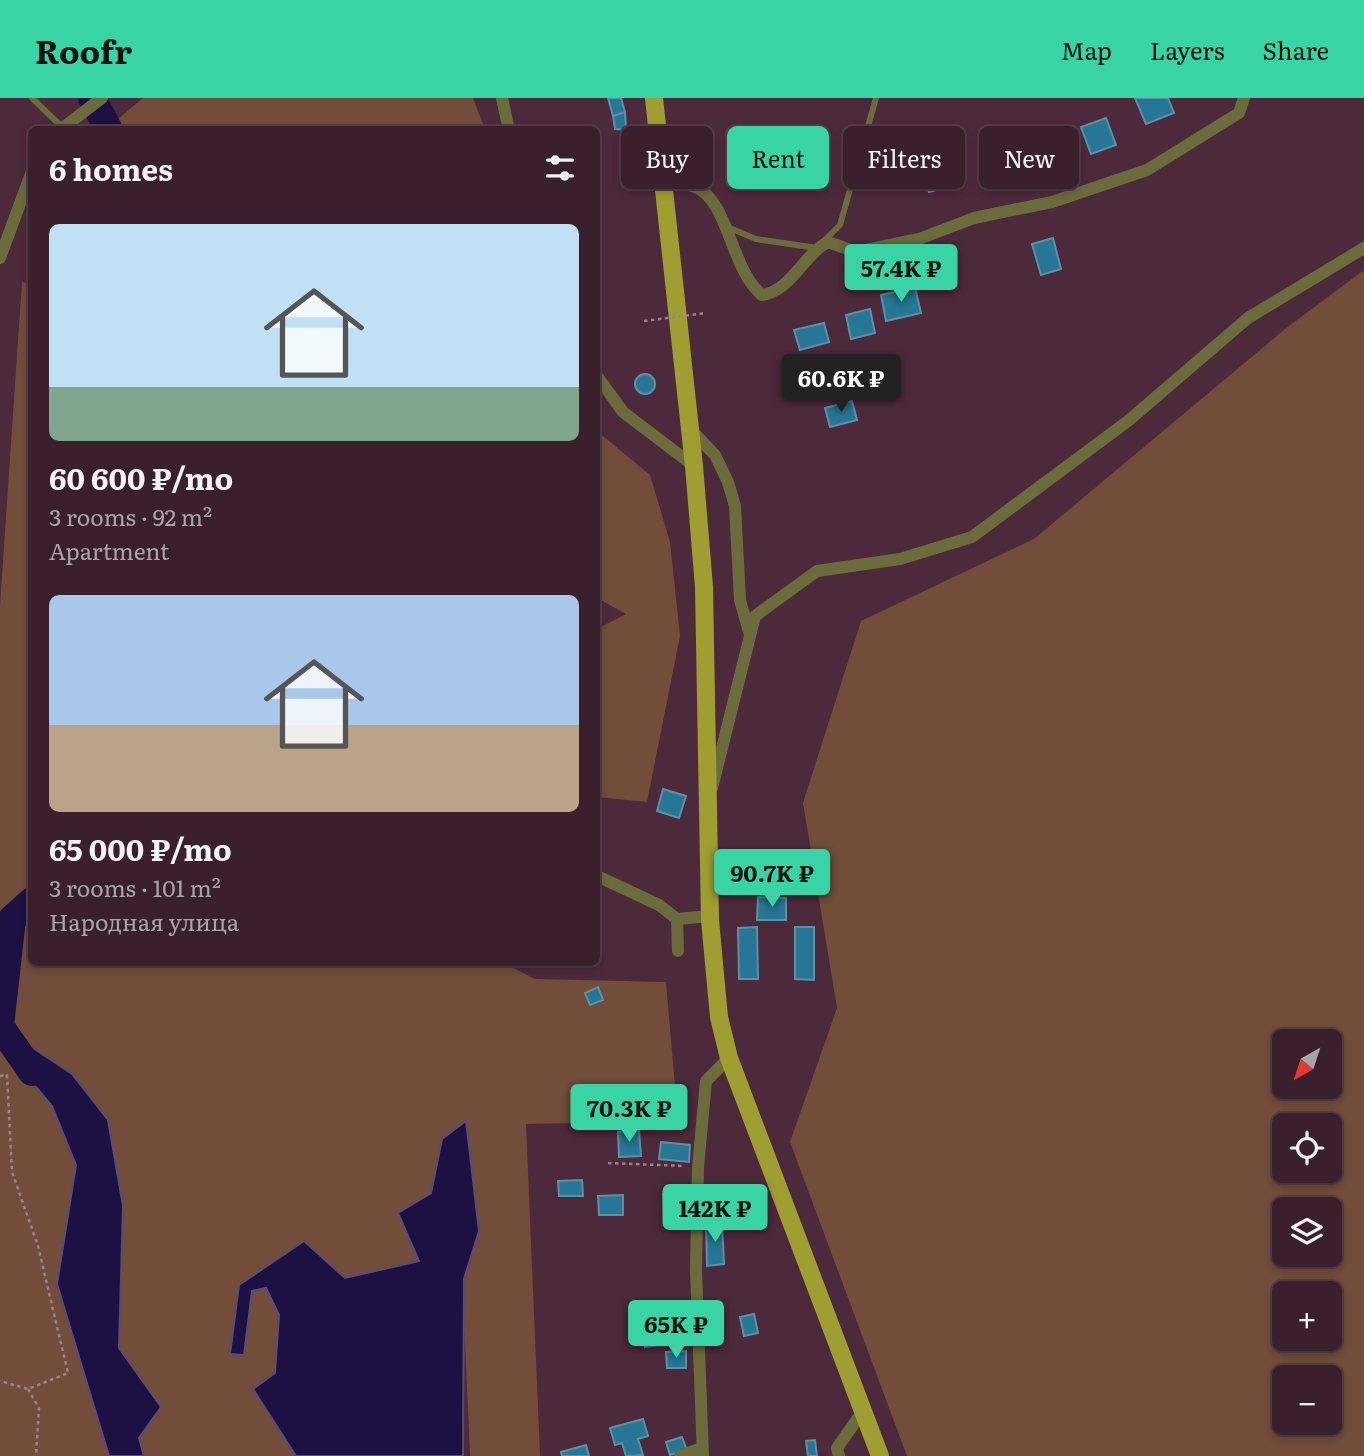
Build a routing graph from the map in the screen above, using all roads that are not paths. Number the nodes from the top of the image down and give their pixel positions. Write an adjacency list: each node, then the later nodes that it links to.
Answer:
1 (32, 98): 7 (lane)
2 (102, 98): 8 (street)
3 (502, 98): 9 (street)
4 (654, 98): 10 (main road)
5 (876, 98): 15 (lane)
6 (1244, 98): 15 (street)
7 (59, 126)
8 (63, 126)
9 (508, 126)
10 (657, 126)
11 (28, 182): 17 (street)
12 (664, 189): 19 (main road)
13 (698, 189): 14 (street)
14 (726, 227): 15 (lane); 15 (street)
15 (817, 248)
16 (1364, 248): 21 (street)
17 (0, 258)
18 (600, 380): 20 (street)
19 (690, 429): 20 (main road); 21 (street)
20 (694, 466): 22 (main road)
21 (750, 636): 22 (street)
22 (708, 805): 24 (main road)
23 (600, 877): 25 (street)
24 (710, 916): 25 (street); 27 (main road)
25 (677, 919): 26 (street)
26 (678, 951)
27 (729, 1058): 28 (main road); 29 (street)
28 (863, 1410): 31 (street); 32 (main road)
29 (702, 1452): 30 (street)
30 (680, 1456)
31 (839, 1456)
32 (880, 1456)

